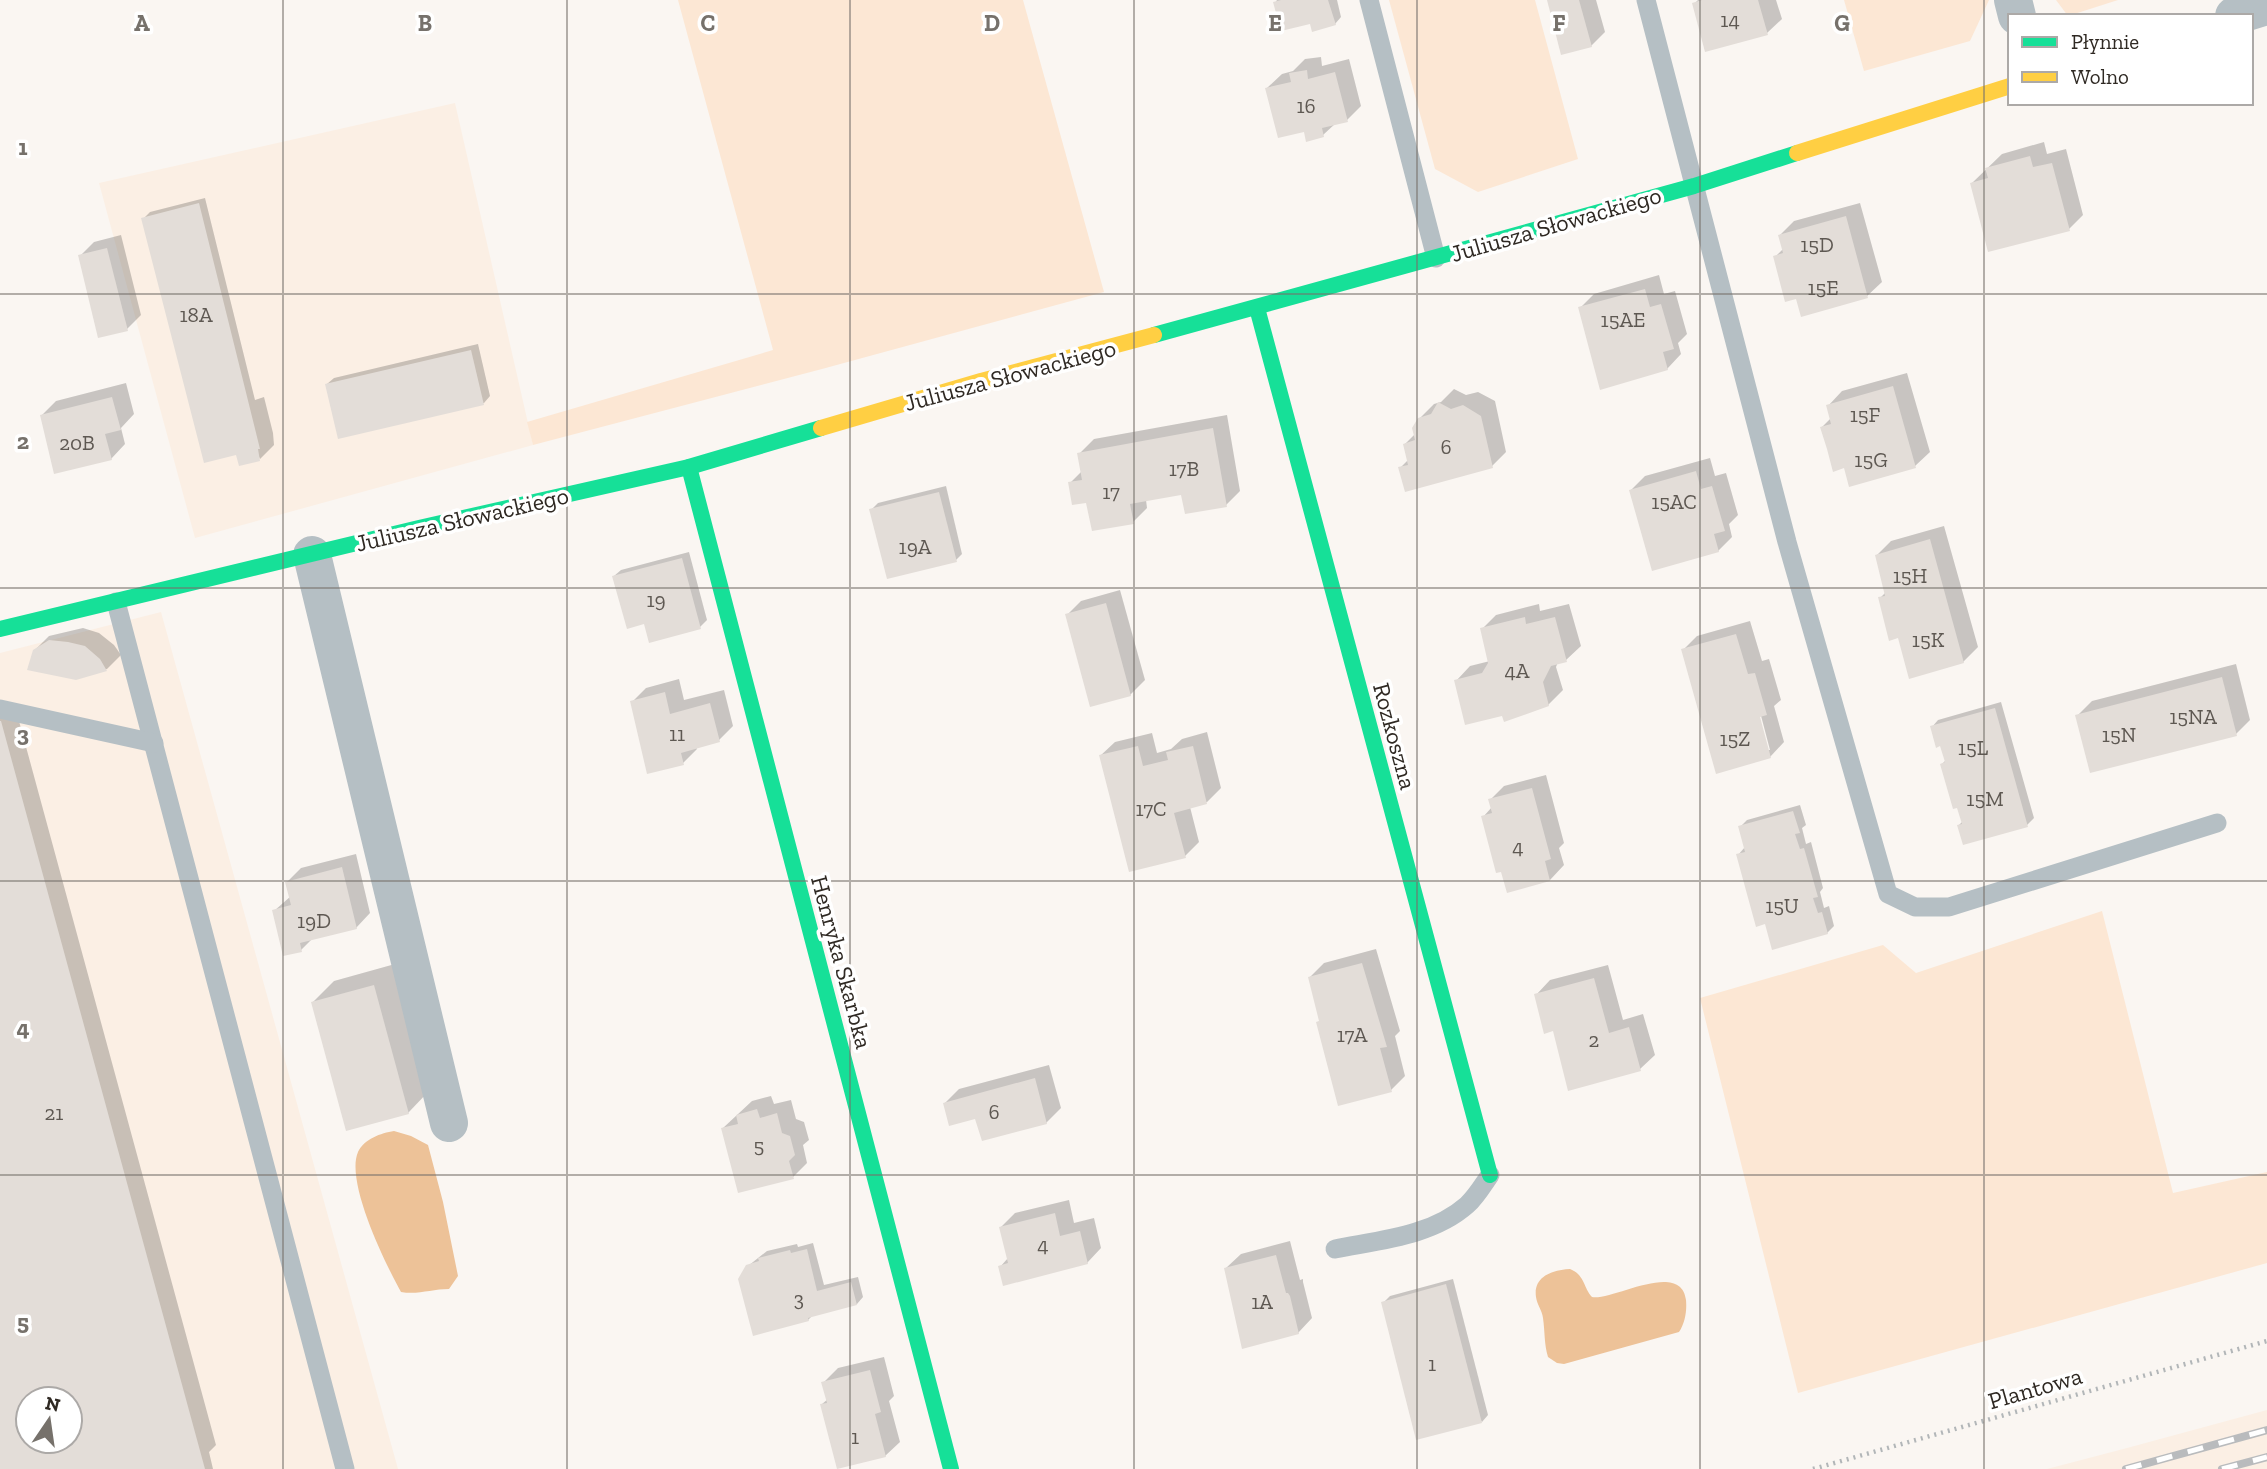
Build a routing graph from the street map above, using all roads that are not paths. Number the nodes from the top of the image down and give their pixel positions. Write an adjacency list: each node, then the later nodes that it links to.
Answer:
1 (1369, 0): 7 (lane)
2 (1646, 0): 6 (lane)
3 (2267, 6): 4 (street)
4 (2241, 14)
5 (2008, 87): 6 (street, Juliusza Słowackiego)
6 (1694, 186): 7 (street, Juliusza Słowackiego); 15 (lane)
7 (1436, 258): 8 (street, Juliusza Słowackiego)
8 (1257, 308): 9 (street, Juliusza Słowackiego); 17 (street, Rozkoszna)
9 (689, 467): 10 (street, Juliusza Słowackiego); 20 (street, Henryka Skarbka)
10 (312, 555): 11 (street, Juliusza Słowackiego); 16 (street)
11 (116, 601): 12 (street, Juliusza Słowackiego); 14 (lane)
12 (0, 629)
13 (0, 709): 14 (lane)
14 (154, 743): 19 (lane)
15 (2217, 823)
16 (449, 1123)
17 (1490, 1175): 18 (lane)
18 (1335, 1248)
19 (345, 1469)
20 (951, 1469)

